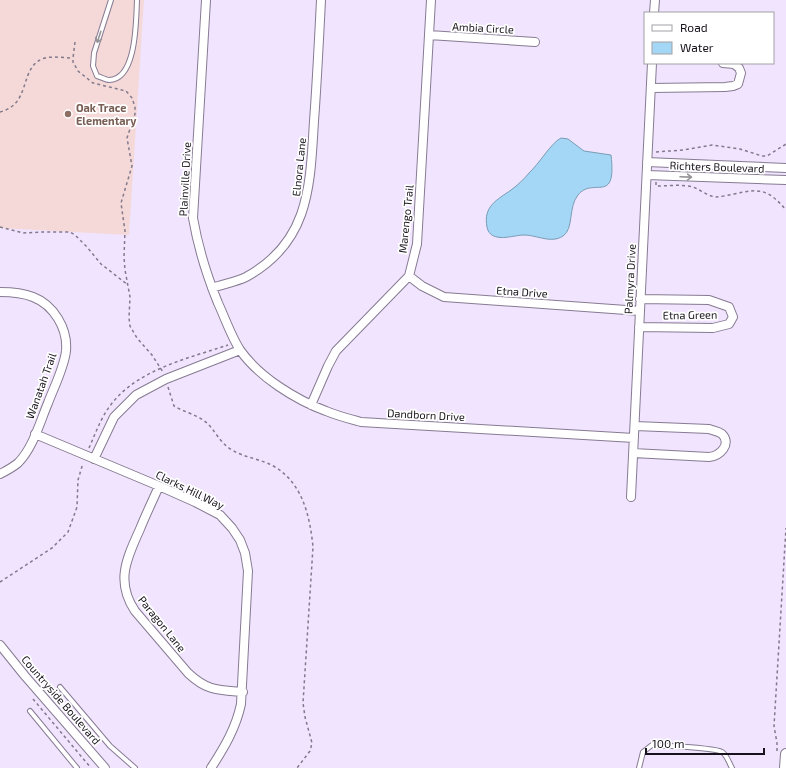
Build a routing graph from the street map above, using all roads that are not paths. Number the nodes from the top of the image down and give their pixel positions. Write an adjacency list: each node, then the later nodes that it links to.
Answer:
1 (111, 0): 2 (lane, one-way to 2)
2 (137, 0)
3 (206, 0): 18 (street, Plainville Drive)
4 (321, 0): 18 (street, Elnora Lane)
5 (431, 0): 8 (street, Marengo Trail)
6 (655, 0): 7 (street)
7 (654, 12)
8 (429, 36): 9 (street, Ambia Circle); 17 (street, Marengo Trail)
9 (535, 42)
10 (652, 64): 12 (street, Palmyra Drive)
11 (734, 64): 12 (street)
12 (651, 88): 13 (street, Palmyra Drive)
13 (648, 162): 14 (street, Richters Boulevard); 15 (street, Palmyra Drive)
14 (786, 168)
15 (647, 175): 16 (street, Richters Boulevard, one-way to 16); 20 (street, Palmyra Drive)
16 (786, 180)
17 (409, 276): 21 (street, Etna Drive); 24 (street)
18 (212, 288): 23 (street, Plainville Drive)
19 (0, 292): 26 (street, Wanatah Trail)
20 (640, 299): 21 (street, Palmyra Drive); 22 (street, Etna Green)
21 (640, 311): 22 (street, Palmyra Drive)
22 (639, 327): 25 (street, Palmyra Drive)
23 (240, 350): 24 (street, Dandborn Drive); 29 (street)
24 (311, 405): 27 (street, Dandborn Drive)
25 (635, 426): 27 (street, Palmyra Drive); 28 (street)
26 (36, 434): 29 (street, Clarks Hill Way); 30 (street, Wanatah Trail)
27 (634, 438): 28 (street, Palmyra Drive)
28 (633, 453): 32 (street, Palmyra Drive)
29 (94, 459): 31 (street, Clarks Hill Way)
30 (0, 474)
31 (159, 486): 35 (street, Clarks Hill Way); 35 (street, Paragon Lane)
32 (631, 497)
33 (0, 645): 39 (street, Countryside Boulevard)
34 (60, 687): 40 (lane)
35 (242, 692): 41 (street, Clarks Hill Way)
36 (30, 711): 38 (lane)
37 (784, 755): 44 (street)
38 (77, 768)
39 (105, 768)
40 (135, 768)
41 (210, 768)
42 (639, 768): 43 (lane)
43 (732, 768)
44 (785, 768)

